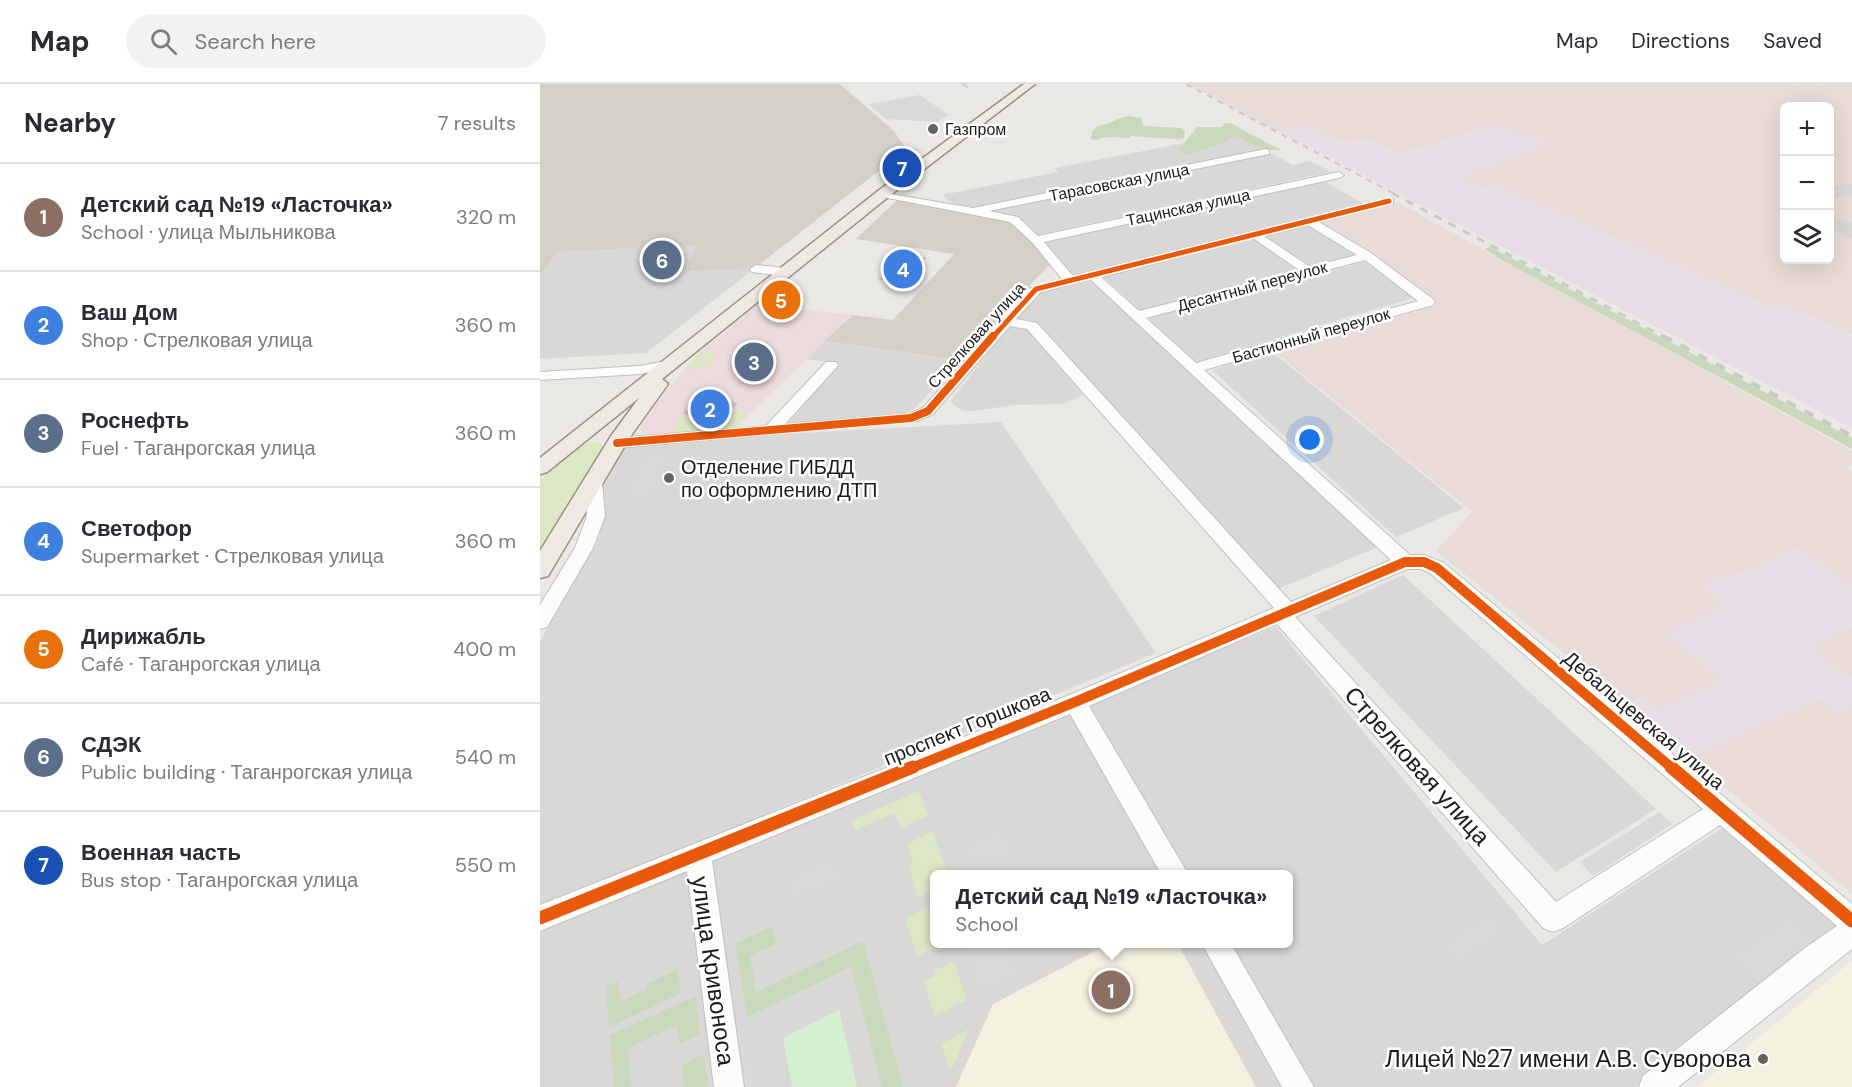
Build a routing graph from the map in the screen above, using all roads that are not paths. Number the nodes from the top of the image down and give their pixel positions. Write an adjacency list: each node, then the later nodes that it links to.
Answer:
1 (1030, 84): 4 (main road)
2 (1266, 152): 6 (street, Тарасовская улица)
3 (1339, 175): 9 (street, Тацинская улица)
4 (883, 194): 6 (street); 13 (main road)
5 (1389, 201): 7 (street, Стрелковая улица)
6 (973, 211): 9 (street)
7 (1312, 222): 8 (street, Стрелковая улица); 10 (street)
8 (1257, 236): 12 (street); 14 (street, Стрелковая улица)
9 (1036, 240): 15 (street)
10 (1366, 256): 12 (street, Десантный переулок); 20 (street, Бастионный переулок)
11 (756, 268): 13 (street)
12 (1308, 271): 16 (street, Десантный переулок)
13 (784, 272): 18 (main road)
14 (1092, 275): 15 (street, Стрелковая улица); 16 (street)
15 (1070, 281): 17 (street, Стрелковая улица)
16 (1137, 316): 20 (street)
17 (1006, 321): 24 (street, Стрелковая улица); 31 (street, Стрелковая улица)
18 (671, 364): 21 (street); 22 (main road); 23 (main road)
19 (831, 365): 24 (street)
20 (1194, 368): 29 (street)
21 (540, 376)
22 (605, 417): 23 (main road); 26 (main road)
23 (633, 419): 25 (main road)
24 (771, 430): 25 (street, Стрелковая улица)
25 (615, 446): 26 (main road); 28 (main road)
26 (564, 449): 27 (main road)
27 (540, 468)
28 (593, 482): 30 (main road); 32 (street)
29 (1405, 562): 31 (street, проспект Горшкова); 34 (street, Дебальцевская улица)
30 (540, 570)
31 (1284, 612): 33 (street, проспект Горшкова); 34 (street, Стрелковая улица)
32 (540, 622)
33 (1075, 702): 35 (street, проспект Горшкова); 36 (street)
34 (1722, 810): 38 (street, Дебальцевская улица)
35 (698, 855): 37 (street, проспект Горшкова); 41 (street, улица Кривоноса)
36 (1173, 870)
37 (540, 918)
38 (1852, 921)
39 (1852, 932): 43 (street)
40 (1218, 948): 42 (street)
41 (729, 1087)
42 (1299, 1087)
43 (1654, 1087)

